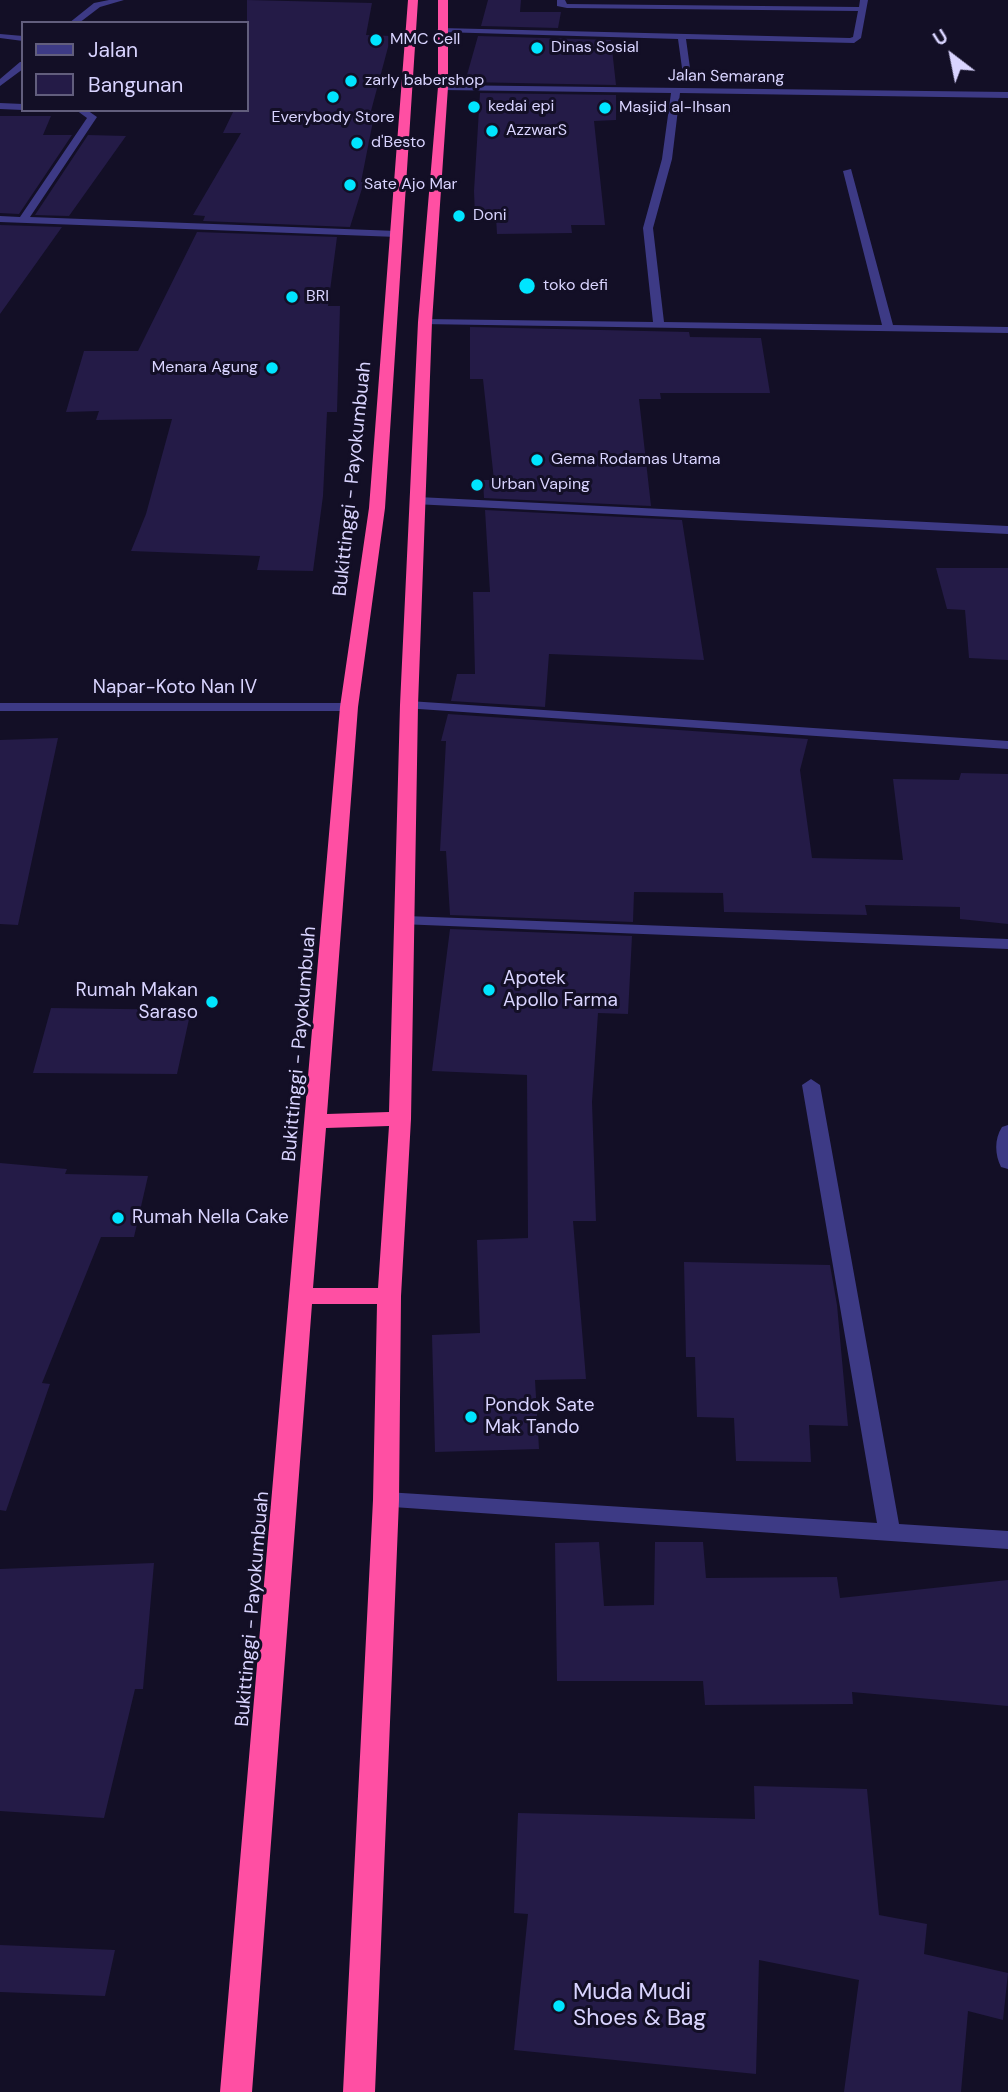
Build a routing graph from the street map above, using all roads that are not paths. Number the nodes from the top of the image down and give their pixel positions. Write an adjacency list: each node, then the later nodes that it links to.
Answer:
1 (120, 0): 6 (street)
2 (413, 0): 23 (highway, Bukittinggi - Payokumbuah)
3 (443, 0): 7 (highway)
4 (561, 0): 5 (street)
5 (863, 5): 9 (street)
6 (76, 21)
7 (441, 30): 9 (street); 14 (highway)
8 (0, 36): 10 (street)
9 (682, 37): 12 (street)
10 (21, 39)
11 (21, 66): 13 (street)
12 (686, 68)
13 (0, 83)
14 (443, 87): 15 (street, Jalan Semarang); 24 (highway)
15 (676, 90): 16 (street, Jalan Semarang); 25 (street)
16 (1008, 95)
17 (0, 106): 18 (street)
18 (21, 107)
19 (83, 112): 21 (street)
20 (848, 171): 26 (street)
21 (24, 218): 22 (street); 23 (street)
22 (0, 219)
23 (397, 233): 32 (highway, Bukittinggi - Payokumbuah)
24 (425, 321): 25 (street); 28 (highway)
25 (659, 326): 26 (street)
26 (888, 327): 27 (street)
27 (1008, 330)
28 (418, 501): 29 (street); 30 (highway)
29 (1008, 530)
30 (409, 705): 33 (street); 34 (highway)
31 (0, 707): 32 (street, Napar-Koto Nan IV)
32 (349, 707): 38 (highway, Bukittinggi - Payokumbuah)
33 (1008, 745)
34 (406, 921): 35 (street); 37 (highway)
35 (1008, 944)
36 (811, 1085): 44 (street)
37 (400, 1119): 38 (highway); 42 (highway)
38 (317, 1121): 41 (highway, Bukittinggi - Payokumbuah)
39 (1008, 1131): 40 (street)
40 (1008, 1163)
41 (301, 1296): 42 (highway); 46 (highway, Bukittinggi - Payokumbuah)
42 (388, 1297): 43 (highway)
43 (386, 1500): 44 (street); 47 (highway)
44 (889, 1532): 45 (street)
45 (1008, 1540)
46 (236, 2092)
47 (359, 2092)

